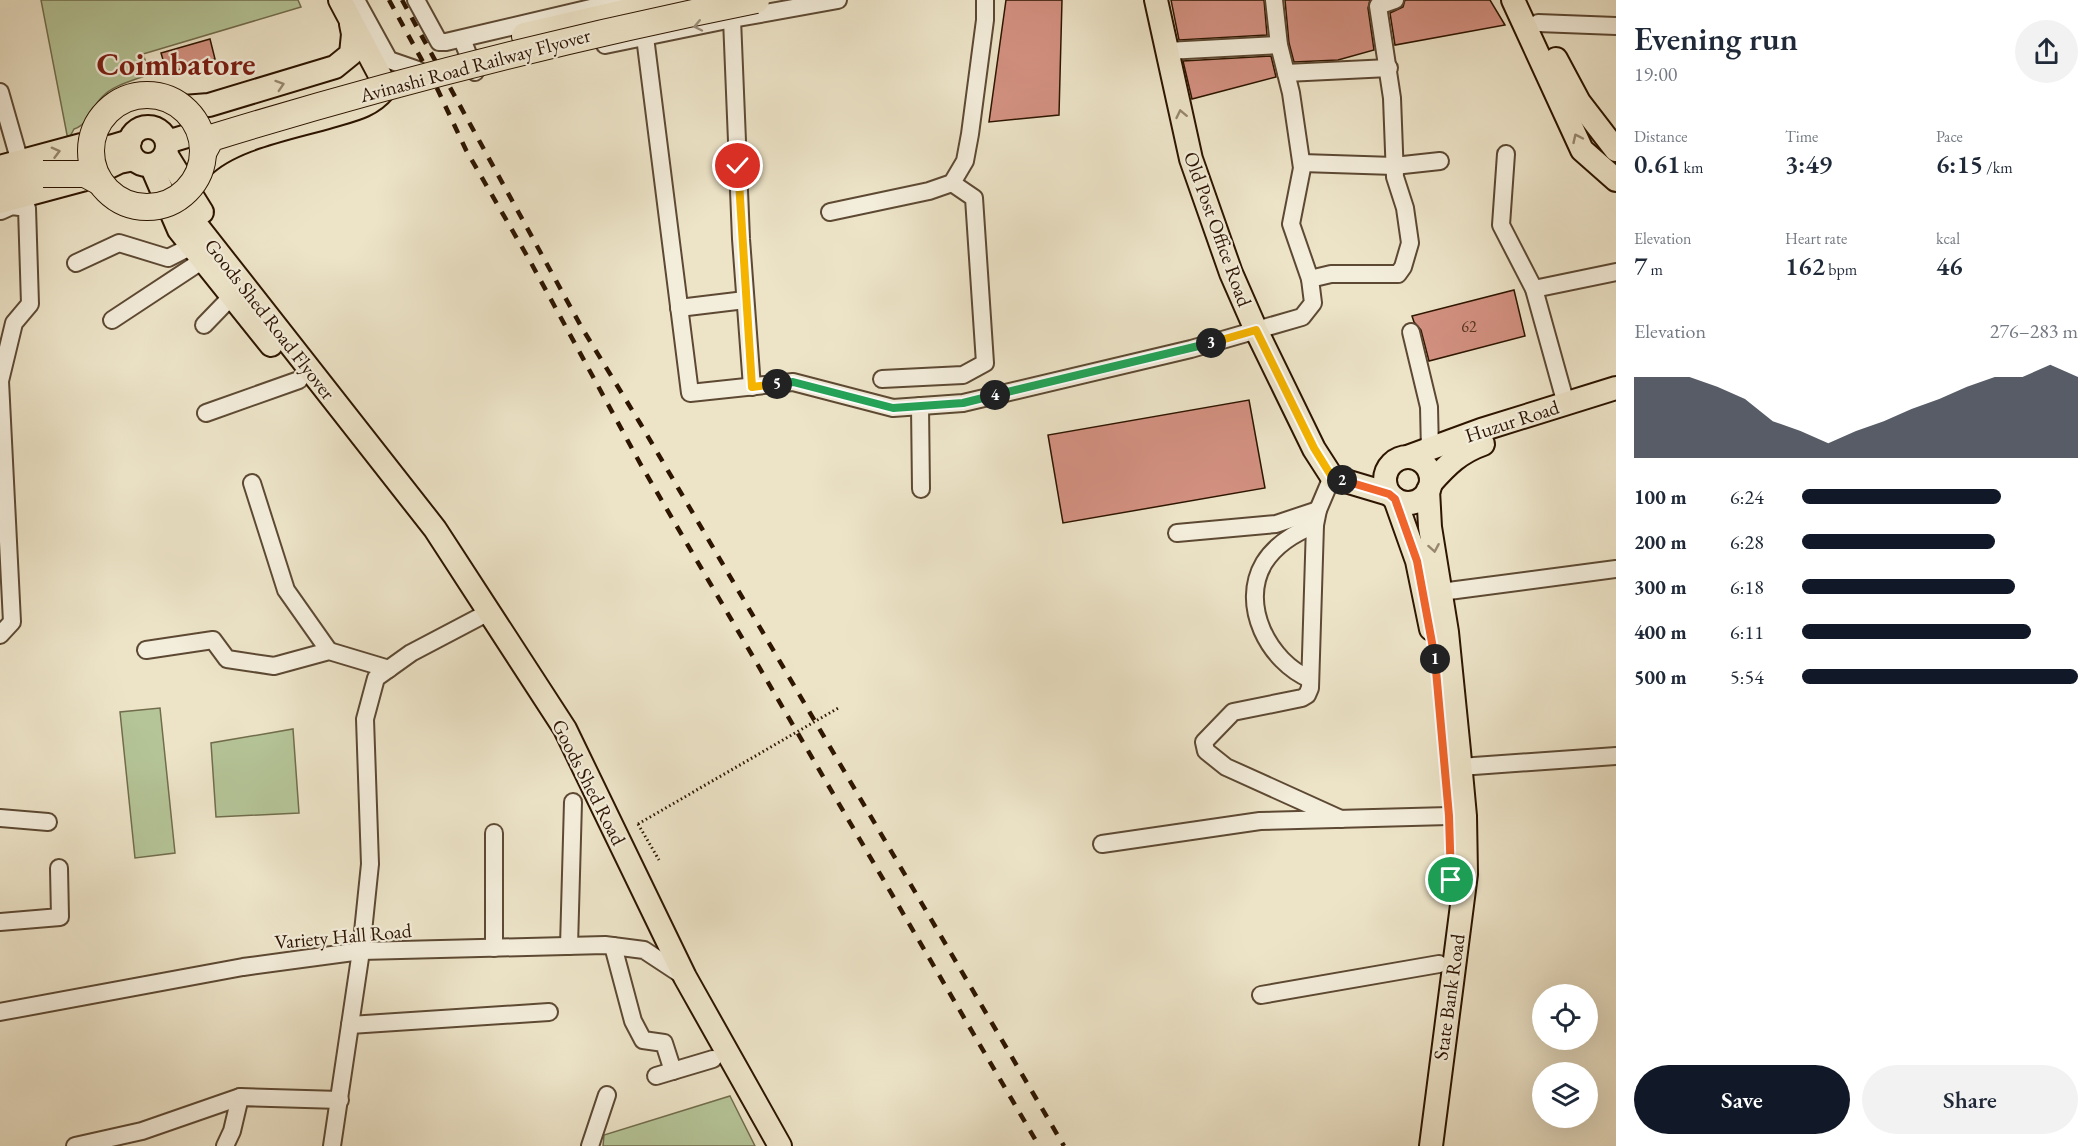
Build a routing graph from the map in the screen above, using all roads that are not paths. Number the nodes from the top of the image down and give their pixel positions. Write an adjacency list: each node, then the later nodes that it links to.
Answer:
1 (416, 0): 18 (street)
2 (625, 0): 18 (street)
3 (680, 0): 25 (highway, Avinashi Road Railway Flyover)
4 (756, 0): 25 (highway, Avinashi Road Railway Flyover, bridge)
5 (838, 0): 12 (street)
6 (985, 0): 37 (street)
7 (1156, 0): 20 (main road, Old Post Office Road)
8 (1274, 0): 19 (street)
9 (1395, 0): 21 (street)
10 (1513, 0): 35 (main road, one-way to 10)
11 (1528, 0): 15 (main road)
12 (820, 1): 14 (street)
13 (348, 6): 22 (street); 25 (main road, one-way to 13); 25 (main road)
14 (732, 19): 17 (street, one-way to 17); 49 (street)
15 (1538, 23): 16 (street); 26 (main road)
16 (1616, 26)
17 (645, 37): 18 (street); 50 (street)
18 (462, 39)
19 (1279, 45): 20 (street); 23 (street)
20 (1167, 51): 53 (main road, Old Post Office Road, one-way to 20)
21 (1389, 68): 23 (street); 33 (street)
22 (418, 70)
23 (1286, 73): 31 (street)
24 (0, 92): 32 (street)
25 (196, 136): 27 (main road); 28 (highway, bridge); 39 (highway, bridge)
26 (1616, 150)
27 (150, 152): 32 (main road, one-way to 27); 40 (main road); 43 (main road); 63 (main road)
28 (91, 154): 34 (highway, bridge); 36 (highway, bridge)
29 (1506, 154): 47 (street)
30 (1440, 161): 33 (street)
31 (1302, 163): 33 (street); 46 (street)
32 (10, 165)
33 (1394, 166): 46 (street)
34 (43, 174): 36 (highway, bridge); 38 (highway)
35 (1616, 180)
36 (100, 182): 39 (highway, bridge)
37 (952, 183): 42 (street); 55 (street)
38 (0, 185)
39 (176, 199): 63 (main road, Goods Shed Road Flyover)
40 (0, 202)
41 (0, 211): 75 (street)
42 (830, 212)
43 (198, 253): 44 (street); 48 (main road); 51 (street)
44 (76, 263)
45 (1616, 272): 47 (street)
46 (1310, 279): 53 (street)
47 (1534, 289): 60 (street)
48 (232, 296): 52 (street); 56 (main road)
49 (745, 300): 50 (street); 57 (street)
50 (679, 308): 57 (street)
51 (112, 320)
52 (204, 325)
53 (1256, 330): 61 (street); 65 (main road, Old Post Office Road)
54 (1411, 332): 64 (street)
55 (882, 379)
56 (299, 380): 62 (street); 63 (main road)
57 (752, 387): 61 (street)
58 (1616, 388): 60 (main road, Huzur Road)
59 (1616, 403): 67 (main road, Huzur Road)
60 (1566, 404): 64 (main road, Huzur Road)
61 (920, 406): 68 (street)
62 (206, 413)
63 (364, 439): 74 (main road, Goods Shed Road)
64 (1410, 457): 65 (main road); 67 (main road); 69 (main road)
65 (1332, 477): 69 (main road); 70 (street)
66 (252, 483): 77 (street)
67 (1430, 487): 69 (main road); 73 (main road, State Bank Road, one-way to 73)
68 (921, 489)
69 (1392, 496): 83 (main road, State Bank Road)
70 (1317, 518): 71 (street); 79 (street); 79 (street)
71 (1177, 533)
72 (1616, 569): 73 (street)
73 (1441, 592): 81 (main road, State Bank Road)
74 (489, 612): 78 (street); 96 (main road, Goods Shed Road)
75 (0, 635)
76 (146, 650): 77 (street)
77 (329, 651): 78 (street)
78 (388, 669): 94 (street)
79 (1310, 679): 85 (street)
80 (1616, 756): 81 (street)
81 (1460, 767): 113 (main road, State Bank Road)
82 (573, 802): 91 (street)
83 (1449, 816): 85 (street); 95 (main road, State Bank Road)
84 (0, 818): 86 (street)
85 (1341, 819): 88 (street)
86 (48, 822)
87 (494, 833): 93 (street)
88 (1101, 844)
89 (59, 868): 90 (street)
90 (0, 922)
91 (569, 946): 92 (street, Variety Hall Road); 93 (street, Variety Hall Road)
92 (613, 946): 96 (street, Variety Hall Road); 102 (street)
93 (494, 948): 94 (street, Variety Hall Road)
94 (361, 951): 98 (street, Variety Hall Road); 100 (street)
95 (1439, 964): 97 (street); 112 (main road, State Bank Road)
96 (685, 977): 111 (main road, Goods Shed Road)
97 (1261, 995)
98 (0, 1012)
99 (549, 1012): 100 (street)
100 (350, 1025): 106 (street)
101 (713, 1059): 102 (street)
102 (673, 1071): 103 (street)
103 (656, 1076)
104 (607, 1095): 110 (street)
105 (240, 1097): 106 (street); 107 (street); 108 (street)
106 (339, 1100): 109 (street)
107 (75, 1146)
108 (225, 1146)
109 (332, 1146)
110 (590, 1146)
111 (780, 1146)
112 (1416, 1146)
113 (1431, 1146)

